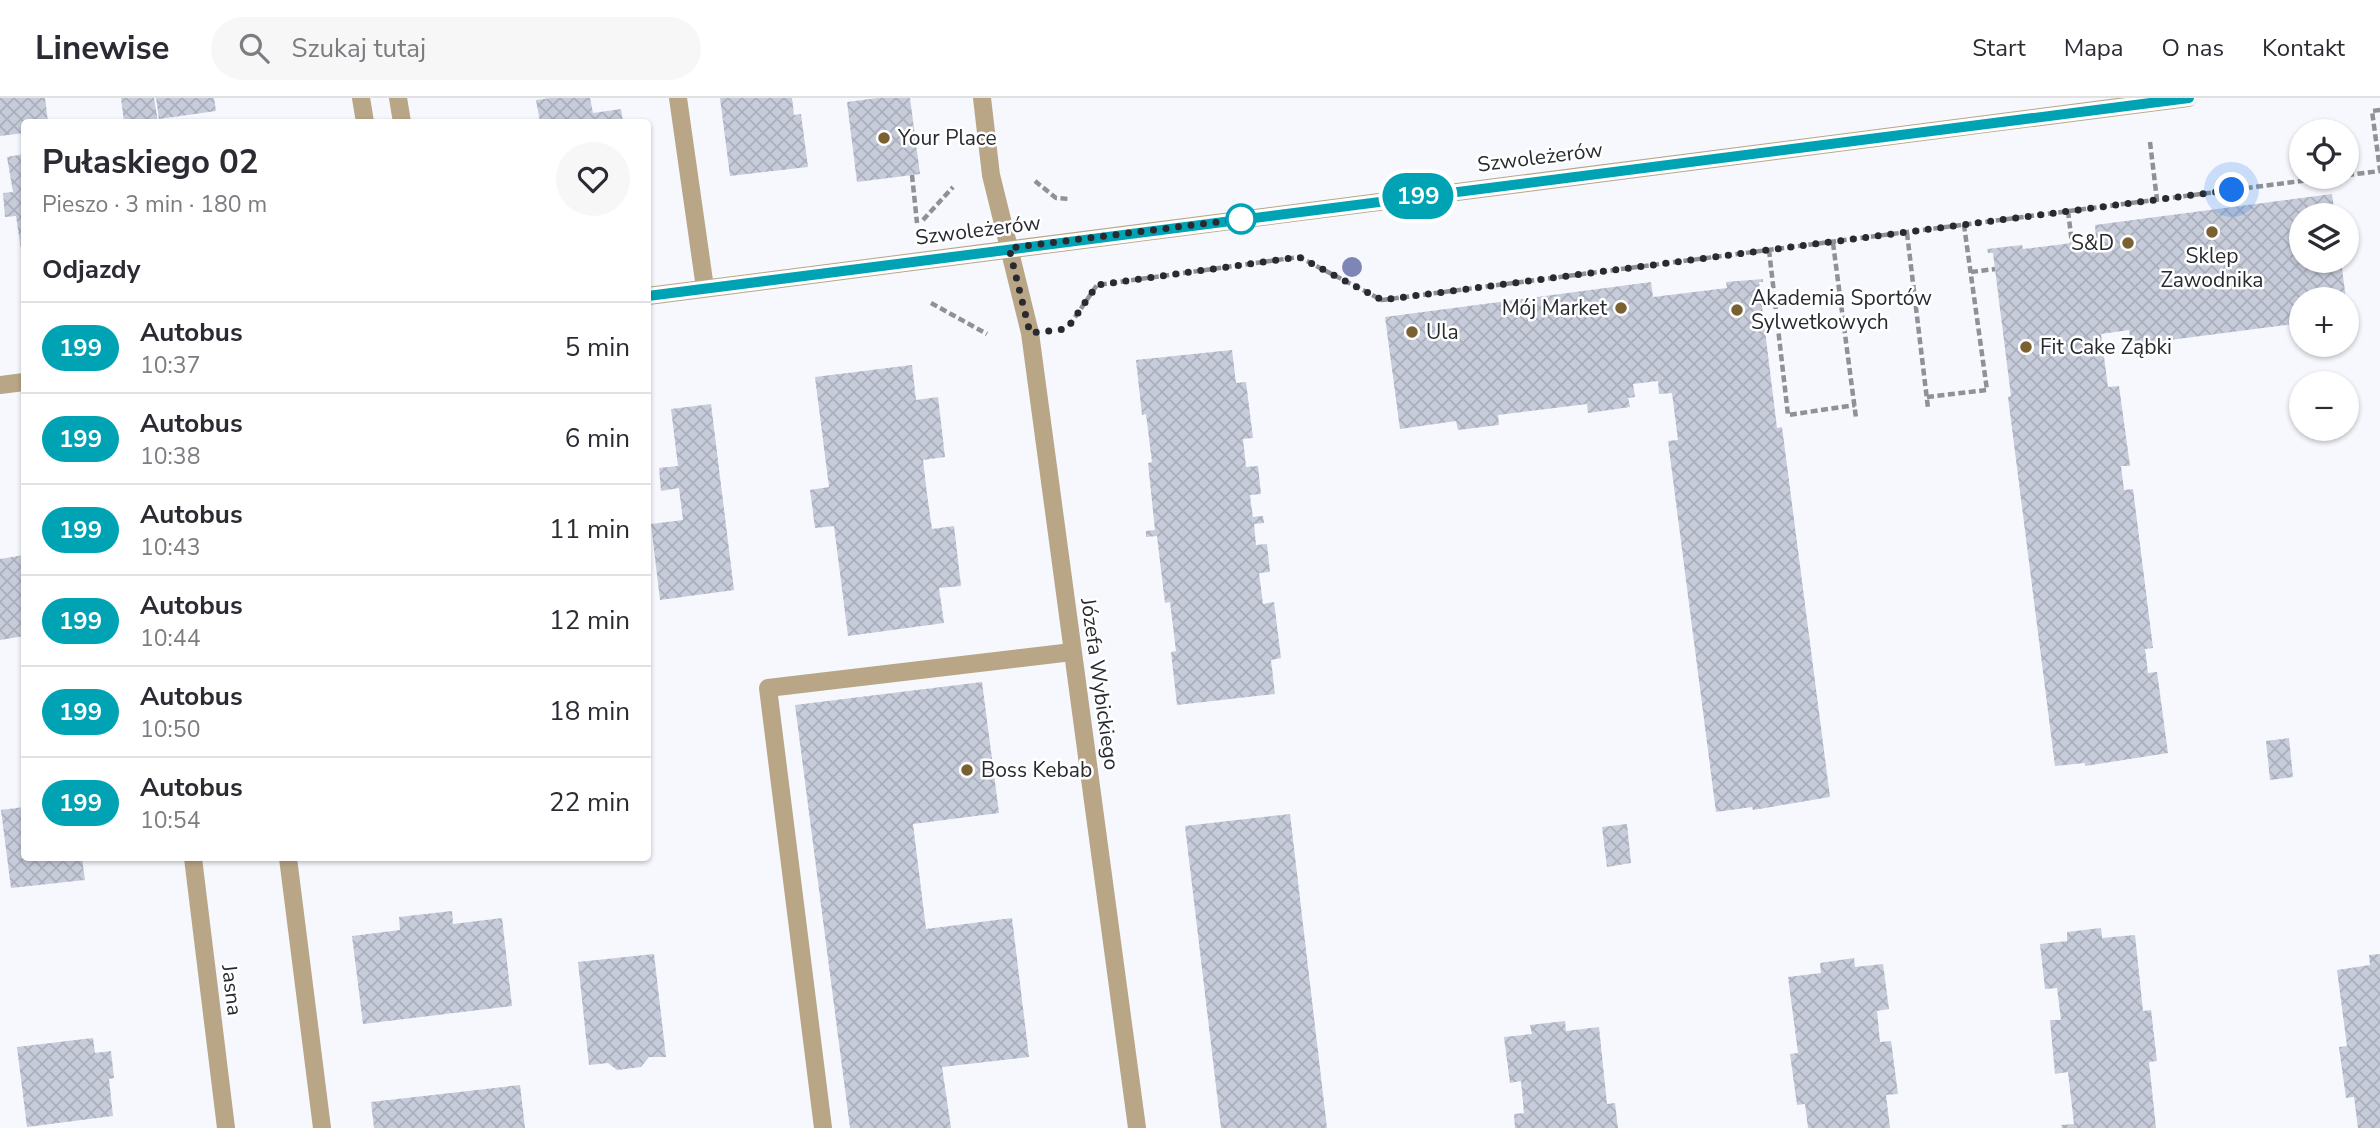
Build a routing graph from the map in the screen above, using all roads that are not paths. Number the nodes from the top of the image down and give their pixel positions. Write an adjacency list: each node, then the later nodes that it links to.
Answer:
1 (361, 98): 7 (street)
2 (398, 98): 8 (street)
3 (678, 98): 10 (street)
4 (982, 98): 9 (street, Józefa Wybickiego)
5 (2189, 98): 6 (street, Szwoleżerów)
6 (2085, 105): 9 (street, Szwoleżerów)
7 (364, 119)
8 (401, 119)
9 (1009, 248): 10 (street, Szwoleżerów); 14 (street, Józefa Wybickiego)
10 (705, 288): 11 (street, Szwoleżerów)
11 (651, 296)
12 (21, 382): 13 (street)
13 (0, 385)
14 (1072, 652): 19 (street); 20 (street, Józefa Wybickiego)
15 (193, 861): 17 (street, Jasna)
16 (288, 861): 18 (street)
17 (226, 1128)
18 (322, 1128)
19 (823, 1128)
20 (1137, 1128)

